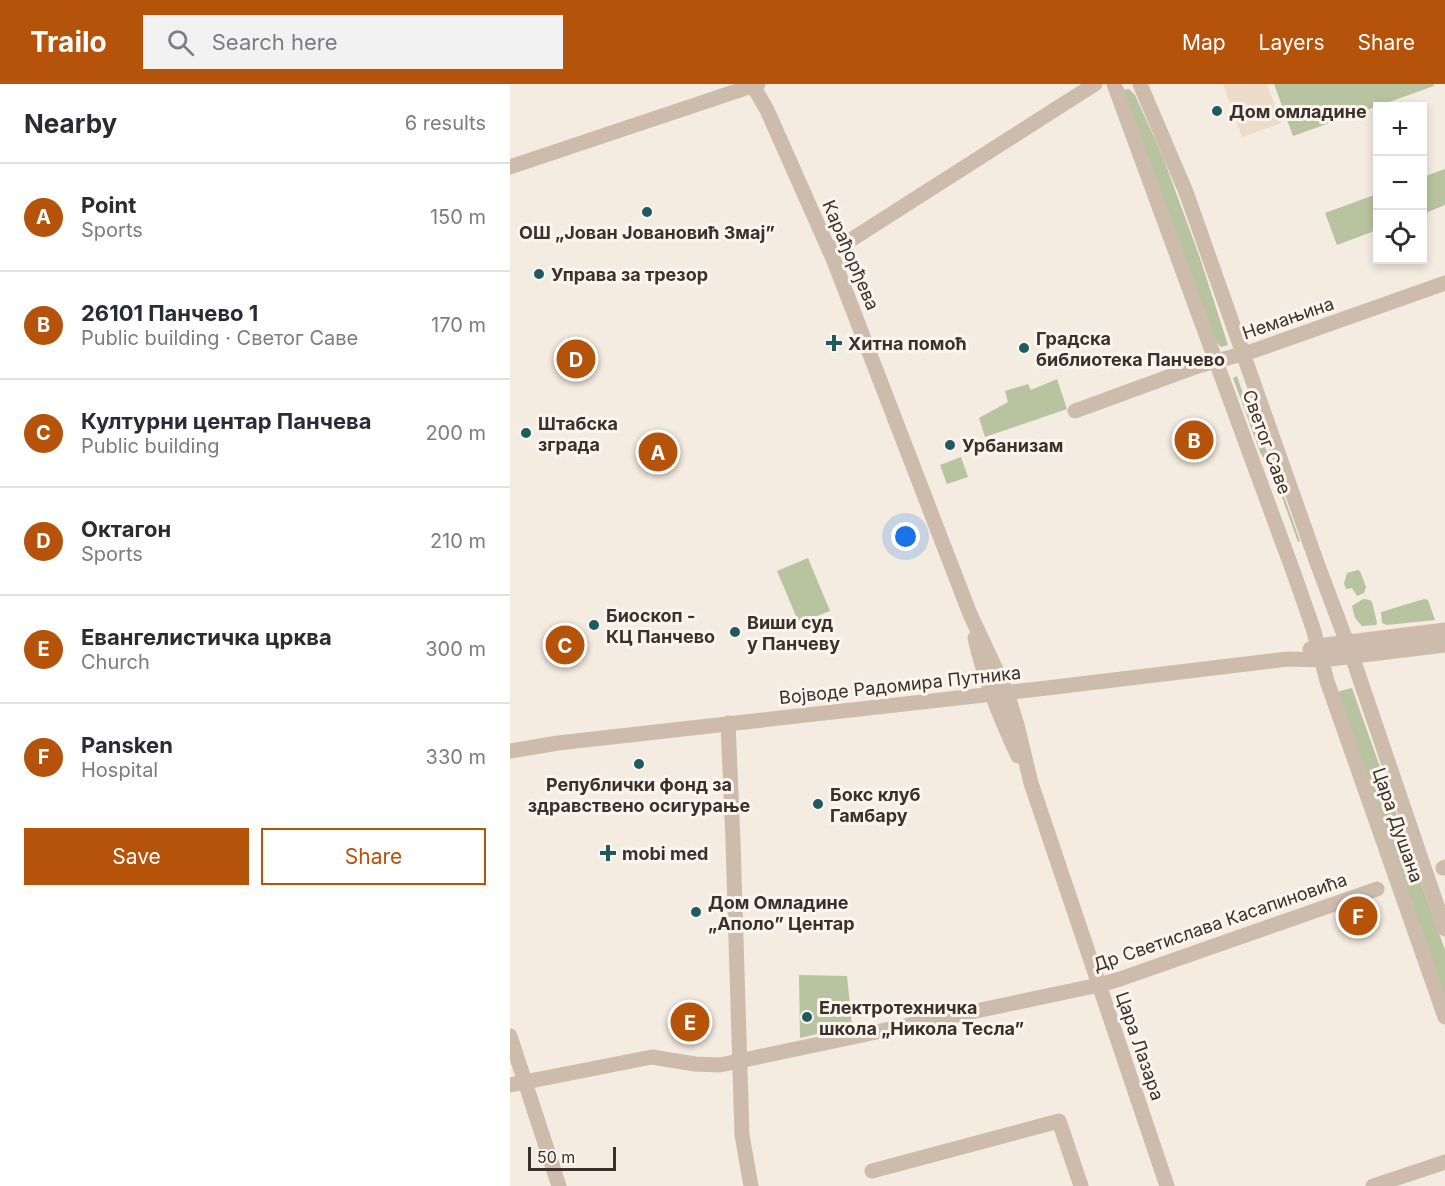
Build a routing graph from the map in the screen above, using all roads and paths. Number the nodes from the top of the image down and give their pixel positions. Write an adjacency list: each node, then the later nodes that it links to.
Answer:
1 (1095, 84): 6 (street)
2 (1114, 84): 9 (street, Светог Саве)
3 (1140, 84): 8 (street, Светог Саве)
4 (755, 85): 5 (street); 6 (street, Карађорђева)
5 (510, 167)
6 (829, 250): 16 (street, Карађорђева)
7 (1445, 283): 8 (street, Немањина)
8 (1243, 354): 9 (street, Немањина); 12 (street, Светог Саве)
9 (1215, 361): 10 (street, Немањина); 14 (street, Светог Саве)
10 (1075, 411)
11 (1445, 630): 12 (street, Војводе Радомира Путника)
12 (1347, 642): 14 (street, Војводе Радомира Путника); 15 (street, Цара Душана)
13 (1445, 645): 15 (street, Војводе Радомира Путника)
14 (1319, 653): 15 (street, Војводе Радомира Путника); 16 (street, Војводе Радомира Путника); 22 (street, Цара Душана)
15 (1352, 656): 20 (street, Цара Душана)
16 (999, 693): 17 (street, Војводе Радомира Путника); 21 (street, Цара Лазара)
17 (728, 723): 18 (street, Војводе Радомира Путника); 24 (street)
18 (510, 751)
19 (1377, 890): 21 (street, Др Светислава Касапиновића)
20 (1445, 930)
21 (1098, 985): 24 (street, Др Светислава Касапиновића); 32 (street, Цара Лазара)
22 (1445, 1017)
23 (510, 1036): 25 (street)
24 (741, 1061): 25 (street, Др Светислава Касапиновића); 30 (street)
25 (525, 1082): 26 (street, Др Светислава Касапиновића); 29 (street)
26 (510, 1085)
27 (1445, 1162): 33 (street)
28 (872, 1172): 31 (street)
29 (559, 1186)
30 (751, 1186)
31 (1081, 1186)
32 (1167, 1186)
33 (1373, 1186)

